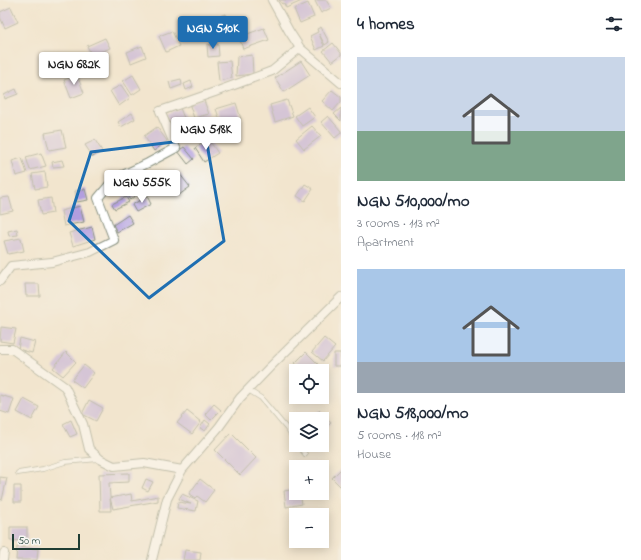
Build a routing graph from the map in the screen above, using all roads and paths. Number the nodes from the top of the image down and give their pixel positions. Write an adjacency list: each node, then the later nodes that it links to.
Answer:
1 (272, 0): 2 (street)
2 (300, 48): 3 (street); 4 (street)
3 (341, 83)
4 (0, 281)
5 (341, 297): 7 (street)
6 (0, 349): 9 (street)
7 (248, 390): 8 (lane); 10 (street)
8 (289, 432)
9 (100, 459): 10 (street); 11 (lane)
10 (182, 470): 12 (street)
11 (18, 474)
12 (152, 560)

